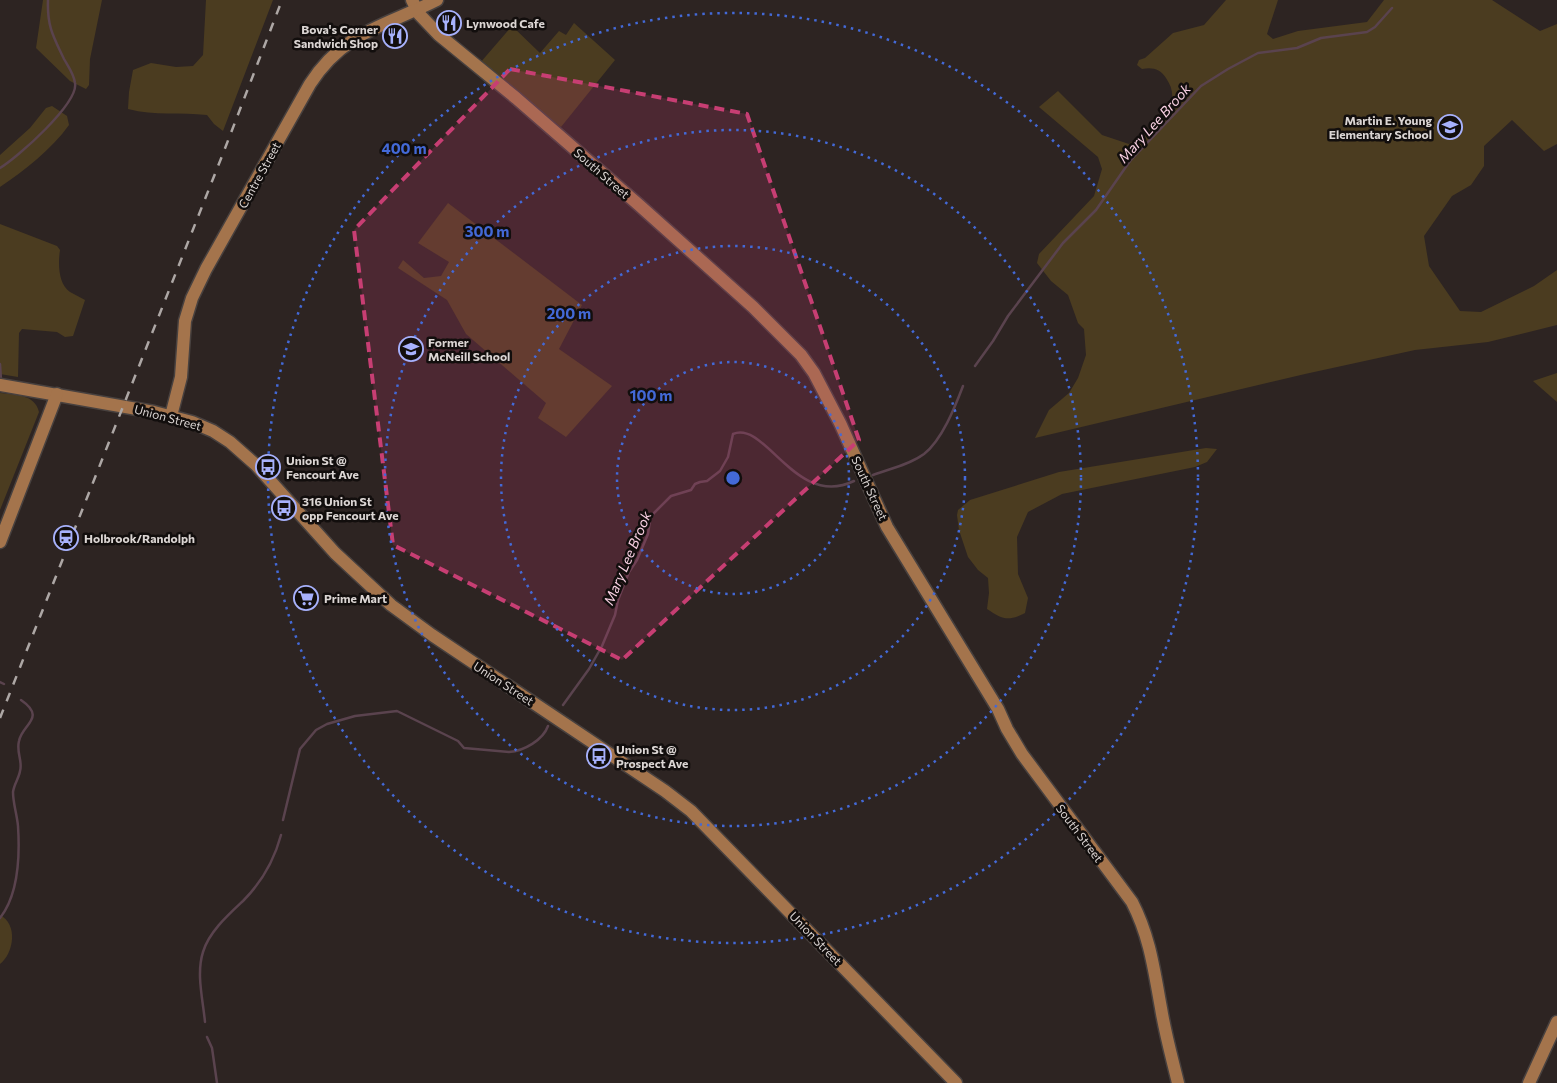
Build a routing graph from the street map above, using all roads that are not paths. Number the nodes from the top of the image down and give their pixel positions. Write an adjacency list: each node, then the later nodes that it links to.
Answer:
1 (437, 0): 2 (main road, Centre Street)
2 (414, 5): 5 (main road, Centre Street); 9 (main road, South Street)
3 (0, 385): 4 (main road, Union Street)
4 (57, 394): 5 (main road, Union Street); 6 (main road)
5 (171, 416): 8 (main road, Union Street)
6 (0, 542)
7 (1557, 1022): 10 (main road)
8 (956, 1083)
9 (1178, 1083)
10 (1528, 1083)

